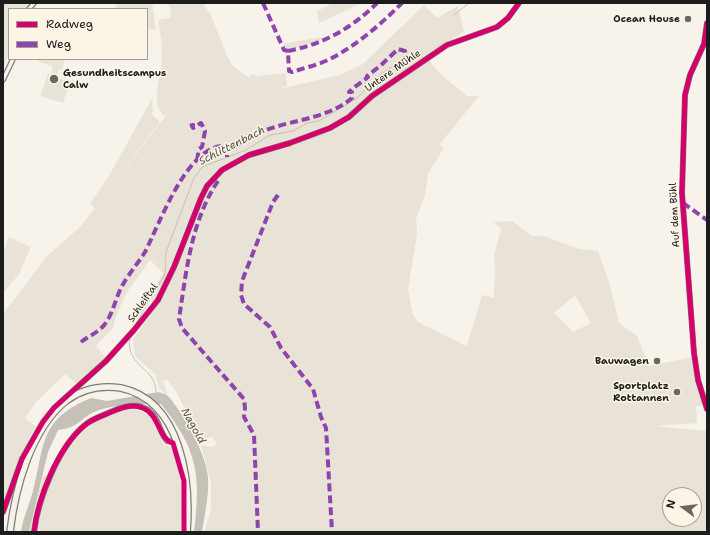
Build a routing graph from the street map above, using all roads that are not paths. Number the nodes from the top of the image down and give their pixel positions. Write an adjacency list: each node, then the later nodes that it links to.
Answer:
1 (519, 3): 7 (street, Untere Mühle)
2 (707, 22): 8 (street, Auf dem Bühl)
3 (13, 60): 4 (street)
4 (11, 65): 5 (street); 6 (street)
5 (16, 66)
6 (3, 80)
7 (313, 134): 10 (street, Schleiftal)
8 (707, 409)
9 (176, 442): 11 (main road); 12 (street); 13 (main road)
10 (3, 512)
11 (10, 532)
12 (34, 532)
13 (187, 532)

